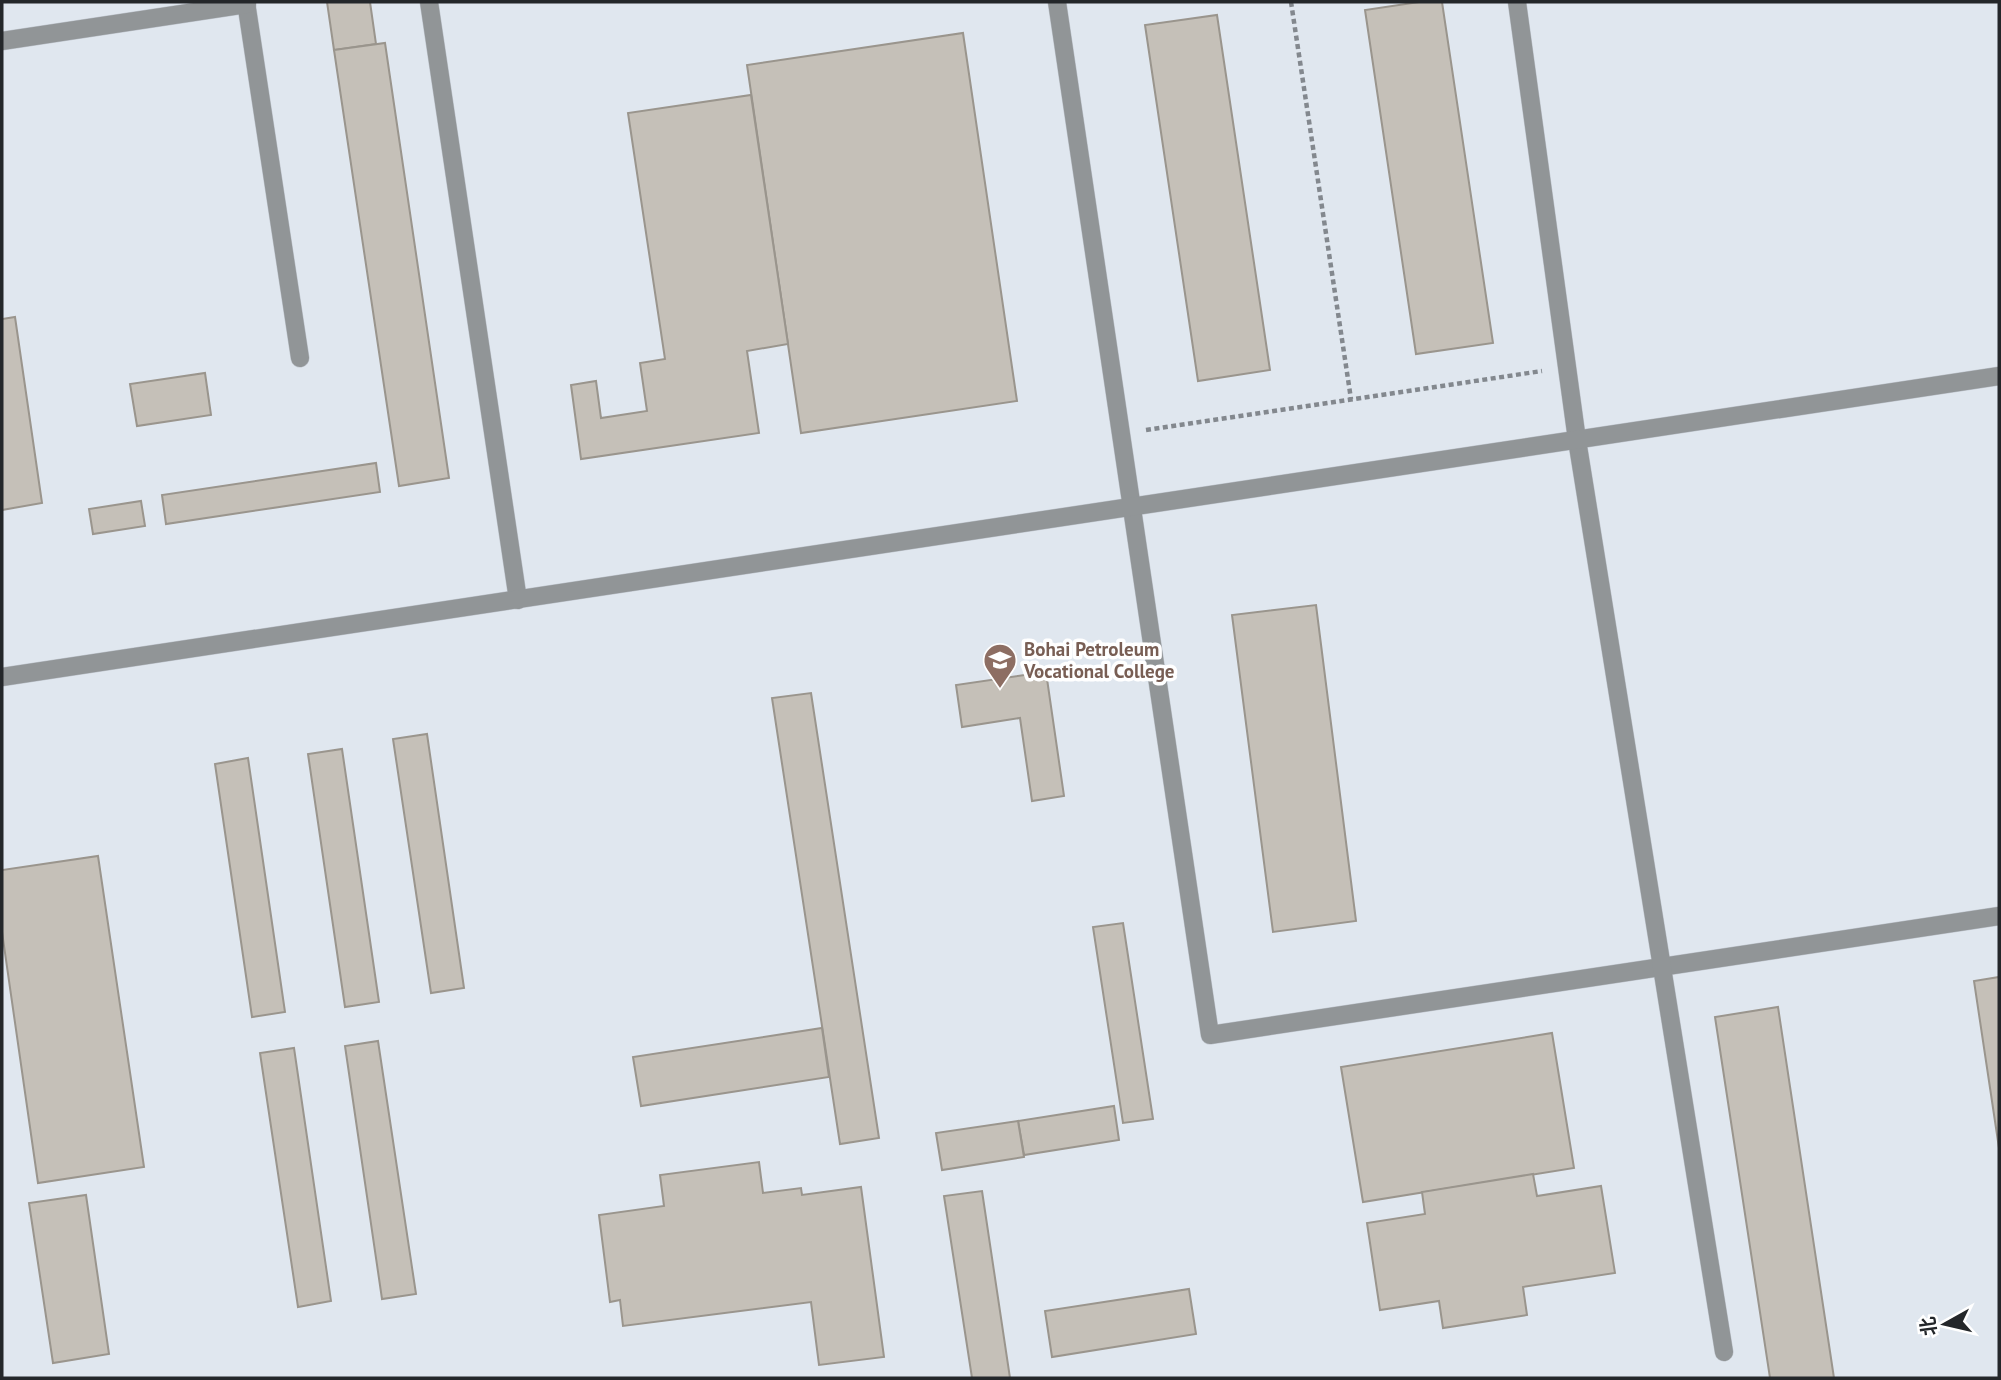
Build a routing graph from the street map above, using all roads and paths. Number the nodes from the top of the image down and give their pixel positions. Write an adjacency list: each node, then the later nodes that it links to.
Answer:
1 (429, 2): 14 (lane)
2 (1056, 2): 11 (lane)
3 (1292, 2): 10 (path)
4 (1517, 2): 8 (lane)
5 (247, 3): 6 (lane); 7 (lane)
6 (2, 41)
7 (300, 358)
8 (1568, 367): 10 (path); 12 (lane)
9 (1999, 376): 12 (lane)
10 (1351, 399): 11 (path)
11 (1121, 434): 13 (lane)
12 (1577, 440): 13 (lane); 17 (lane)
13 (1132, 507): 14 (lane); 16 (lane)
14 (518, 600): 15 (lane)
15 (2, 677)
16 (1999, 916)
17 (1724, 1352)

